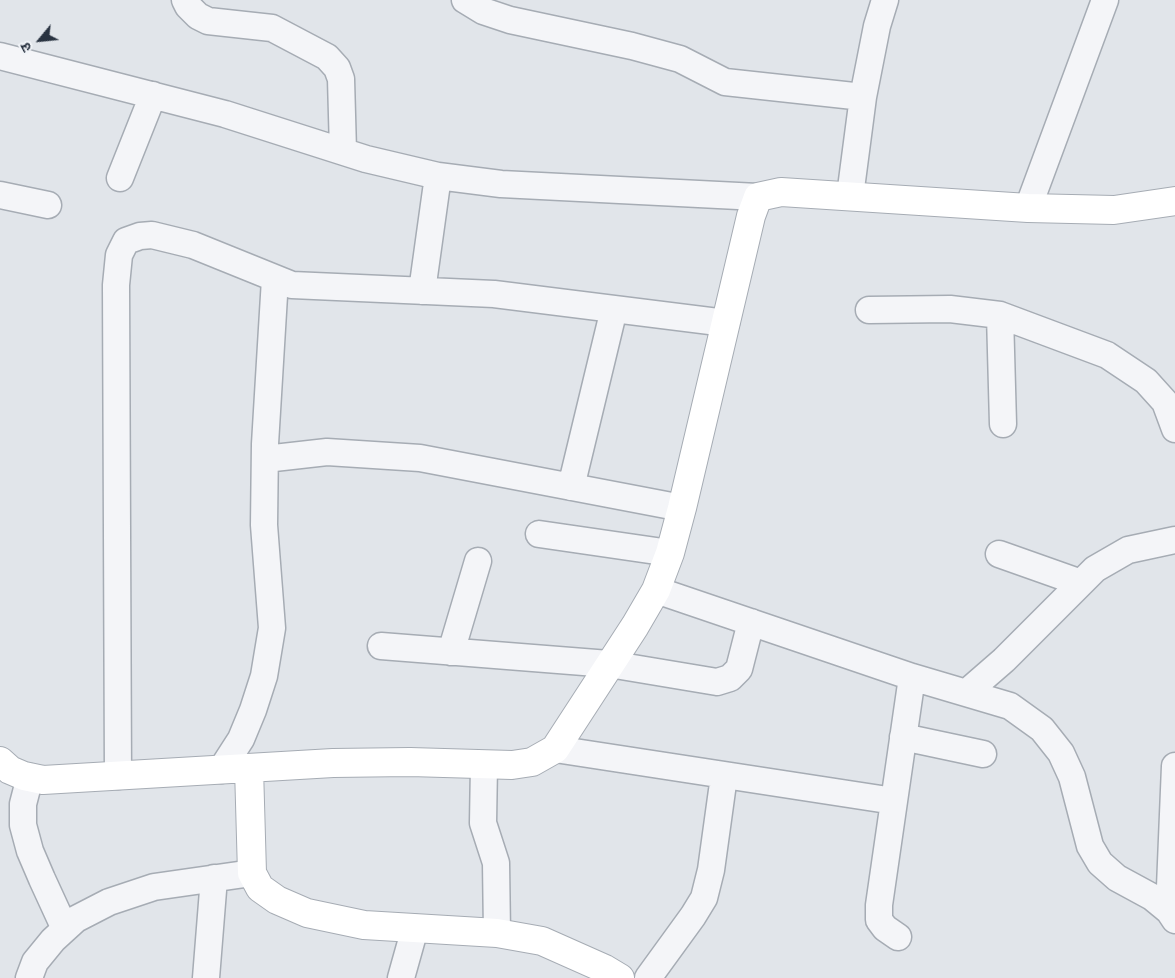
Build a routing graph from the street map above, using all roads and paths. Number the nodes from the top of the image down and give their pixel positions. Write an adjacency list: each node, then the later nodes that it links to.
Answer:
1 (185, 0): 8 (street)
2 (465, 0): 7 (street)
3 (885, 0): 7 (street)
4 (1105, 0): 16 (street)
5 (0, 56): 6 (street)
6 (153, 95): 8 (street); 10 (street)
7 (863, 97): 12 (street)
8 (343, 151): 9 (street)
9 (438, 176): 13 (street); 18 (street)
10 (120, 178)
11 (0, 195): 15 (street)
12 (850, 196): 13 (street); 16 (street)
13 (758, 198): 22 (street)
14 (1175, 201): 16 (street)
15 (48, 205)
16 (1028, 208)
17 (275, 279): 18 (street); 25 (street); 49 (street)
18 (422, 291): 19 (street)
19 (614, 309): 22 (street); 26 (street)
20 (869, 310): 21 (street)
21 (1000, 315): 23 (street); 24 (street)
22 (726, 323): 27 (street)
23 (1003, 424)
24 (1175, 429)
25 (265, 459): 26 (street); 48 (street)
26 (571, 487): 27 (street)
27 (682, 508): 30 (street)
28 (539, 534): 30 (street)
29 (1175, 540): 33 (street)
30 (670, 553): 34 (street)
31 (999, 554): 33 (street)
32 (478, 562): 37 (street)
33 (1081, 583): 40 (street)
34 (656, 590): 35 (street); 38 (street)
35 (751, 622): 38 (street); 39 (street)
36 (381, 646): 37 (street)
37 (451, 652): 38 (street)
38 (609, 664): 42 (street)
39 (912, 677): 40 (street); 41 (street)
40 (966, 693): 55 (street)
41 (903, 737): 43 (street); 52 (street)
42 (555, 749): 45 (street); 50 (street)
43 (983, 754)
44 (0, 761): 51 (street)
45 (484, 765): 47 (street); 58 (street)
46 (1175, 766): 55 (street)
47 (249, 768): 48 (street); 53 (street)
48 (221, 770): 49 (street)
49 (118, 776): 51 (street)
50 (724, 776): 52 (street); 64 (street)
51 (30, 777): 57 (street)
52 (894, 802): 59 (street)
53 (252, 873): 54 (street); 56 (street)
54 (214, 878): 57 (street); 61 (street)
55 (1172, 916)
56 (415, 928): 58 (street); 62 (street)
57 (65, 929): 60 (street)
58 (497, 933): 63 (street)
59 (898, 937)
60 (29, 978)
61 (206, 978)
62 (401, 978)
63 (620, 978)
64 (648, 978)

